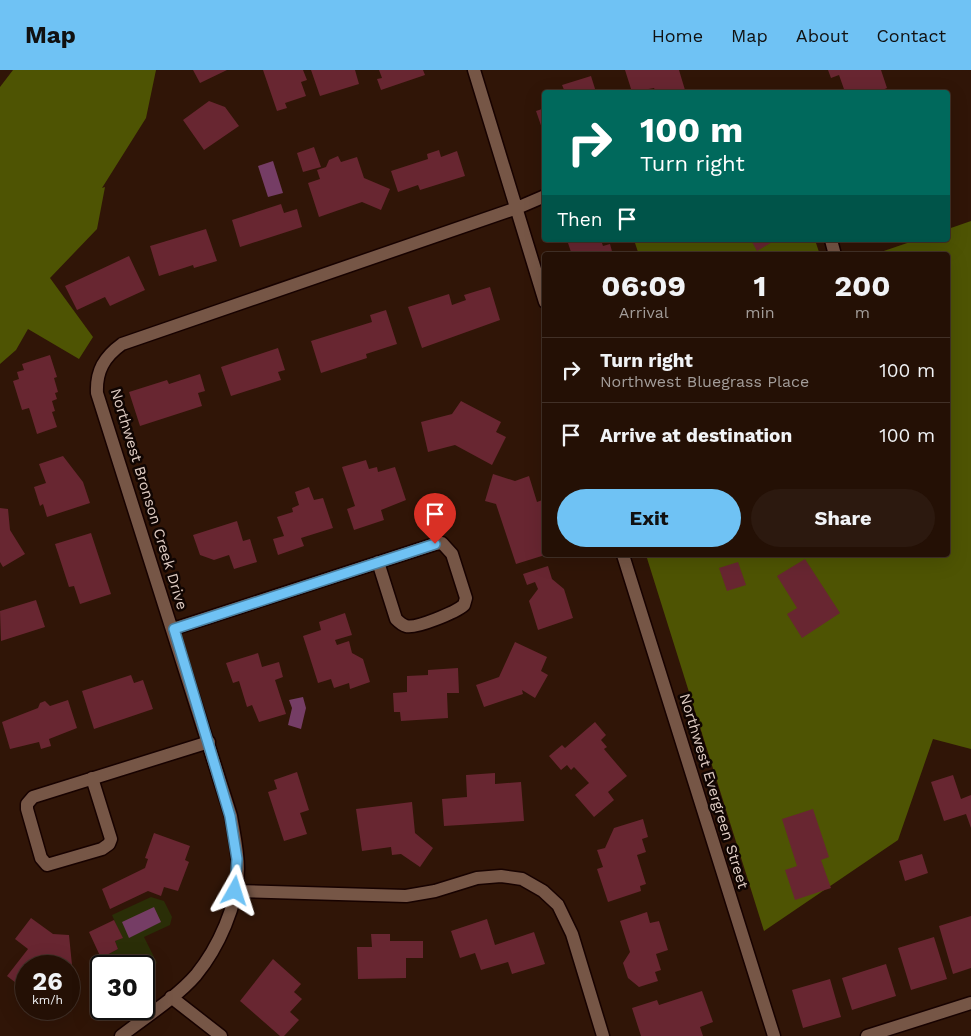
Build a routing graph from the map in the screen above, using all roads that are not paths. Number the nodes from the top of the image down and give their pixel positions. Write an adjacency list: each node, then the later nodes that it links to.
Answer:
1 (474, 70): 3 (street)
2 (542, 197): 3 (street, Northwest Bronson Creek Drive)
3 (517, 208): 4 (street); 7 (street, Northwest Bronson Creek Drive)
4 (542, 292)
5 (624, 557): 16 (street, Northwest Evergreen Street)
6 (378, 562): 6 (street); 7 (street)
7 (174, 629): 8 (street, Northwest Bronson Creek Drive)
8 (209, 742): 9 (street); 10 (street, Northwest Bronson Creek Drive)
9 (92, 778): 9 (street)
10 (235, 891): 11 (street, Northwest Bronson Creek Drive); 15 (street)
11 (171, 996): 13 (street, Northwest Bronson Creek Drive); 14 (street)
12 (971, 1002): 17 (street)
13 (121, 1036)
14 (221, 1036)
15 (603, 1036)
16 (774, 1036)
17 (867, 1036)

